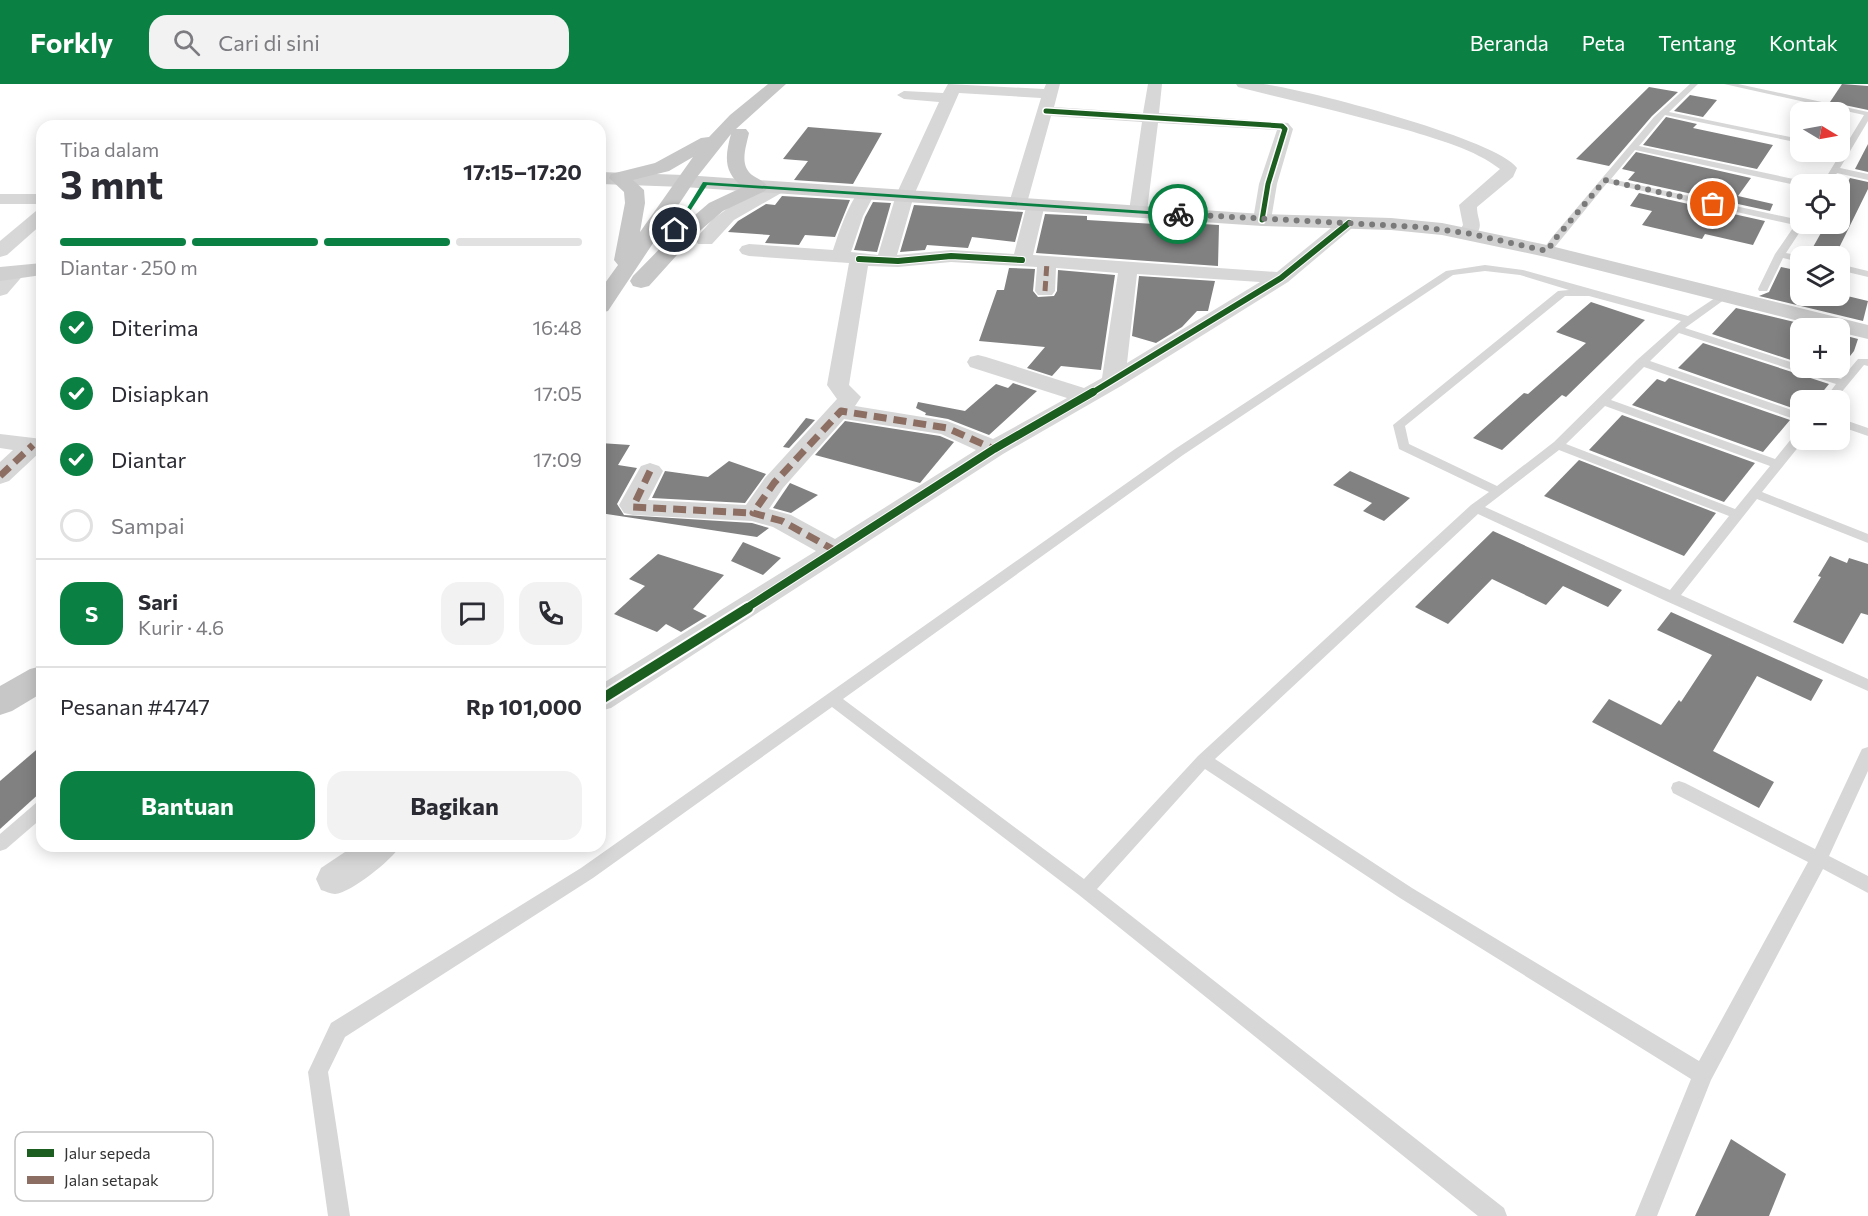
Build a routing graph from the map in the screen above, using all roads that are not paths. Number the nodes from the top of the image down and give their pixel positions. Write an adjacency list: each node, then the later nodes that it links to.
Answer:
1 (778, 84): 14 (highway)
2 (1155, 84): 12 (street)
3 (1694, 84): 10 (lane)
4 (1728, 84): 11 (lane)
5 (1246, 85): 13 (street); 40 (street)
6 (1052, 89): 7 (street); 9 (street)
7 (952, 90): 8 (street); 31 (street)
8 (904, 95)
9 (1046, 111): 12 (street); 34 (street)
10 (1665, 113): 17 (lane); 19 (lane)
11 (1868, 115): 15 (lane)
12 (1151, 119): 13 (street); 35 (street)
13 (1240, 124): 37 (street)
14 (731, 133): 24 (highway); 26 (highway); 28 (highway); 29 (highway)
15 (1855, 135): 16 (lane); 18 (lane)
16 (1868, 137)
17 (1790, 139)
18 (1850, 141)
19 (1633, 147): 25 (lane); 27 (lane)
20 (1838, 162): 21 (lane)
21 (1835, 170): 22 (lane); 23 (lane)
22 (1832, 174)
23 (1868, 177)
24 (609, 178): 26 (main road); 58 (highway)
25 (1605, 180): 38 (lane); 45 (lane)
26 (684, 181): 28 (main road); 58 (highway)
27 (1790, 181)
28 (705, 183): 29 (main road); 58 (highway)
29 (767, 187): 30 (main road); 42 (street); 58 (highway)
30 (866, 193): 31 (main road); 48 (street)
31 (905, 195): 34 (main road); 50 (street)
32 (0, 199): 33 (street)
33 (36, 200)
34 (1027, 204): 35 (main road); 49 (street)
35 (1138, 212): 37 (main road)
36 (36, 220): 44 (street)
37 (1262, 220): 39 (main road)
38 (1790, 221)
39 (1349, 223): 40 (main road); 57 (street)
40 (1467, 233): 45 (main road)
41 (1793, 234): 46 (lane)
42 (705, 240)
43 (749, 250): 48 (street)
44 (0, 251)
45 (1547, 251): 63 (main road)
46 (1780, 254): 47 (lane); 59 (lane)
47 (1790, 256)
48 (849, 257): 50 (street); 76 (street)
49 (1022, 260): 50 (street); 51 (street)
50 (886, 261)
51 (1047, 262): 52 (street); 61 (street)
52 (1128, 269): 57 (street); 71 (street)
53 (36, 270): 55 (main road)
54 (1850, 270): 56 (lane)
55 (8, 273): 60 (street)
56 (1868, 274)
57 (1281, 278): 71 (street)
58 (631, 280): 64 (highway)
59 (1763, 289)
60 (0, 291)
61 (1045, 291)
62 (1589, 292): 65 (lane); 89 (lane); 100 (lane)
63 (1724, 295): 65 (lane); 67 (main road)
64 (606, 311)
65 (1690, 320): 66 (lane)
66 (1677, 329): 69 (lane); 72 (lane)
67 (1868, 332)
68 (978, 362): 74 (street)
69 (1641, 362): 75 (lane); 77 (lane)
70 (1868, 363): 72 (lane)
71 (1113, 381): 74 (street)
72 (1843, 383): 73 (lane)
73 (1837, 390)
74 (1086, 396): 83 (street)
75 (1602, 401): 81 (lane); 86 (lane)
76 (841, 411): 83 (street); 92 (street)
77 (1790, 414)
78 (1850, 426): 79 (lane)
79 (1868, 432)
80 (0, 441): 82 (street)
81 (1558, 445): 89 (lane); 93 (lane)
82 (36, 446)
83 (994, 448): 95 (street)
84 (36, 449): 88 (street)
85 (1790, 450): 86 (lane)
86 (1779, 465): 90 (lane)
87 (650, 471): 92 (street)
88 (0, 476)
89 (1498, 491): 91 (lane)
90 (1755, 494): 93 (lane); 94 (lane)
91 (1476, 508): 96 (lane); 103 (lane)
92 (753, 513): 95 (street)
93 (1739, 515): 96 (lane)
94 (1868, 539)
95 (836, 551): 99 (street)
96 (1671, 598): 98 (lane)
97 (36, 681): 101 (highway)
98 (1868, 685)
99 (606, 696)
100 (832, 699): 111 (lane); 113 (lane)
101 (0, 702)
102 (1868, 753): 108 (lane)
103 (1204, 760): 111 (lane); 112 (lane)
104 (1679, 788): 108 (lane)
105 (36, 813): 106 (lane)
106 (0, 844)
107 (373, 852): 109 (street)
108 (1819, 859): 110 (lane); 112 (lane)
109 (334, 879)
110 (1868, 885)
111 (1085, 890): 114 (lane)
112 (1703, 1075): 115 (lane)
113 (339, 1216)
114 (1496, 1216)
115 (1646, 1216)

